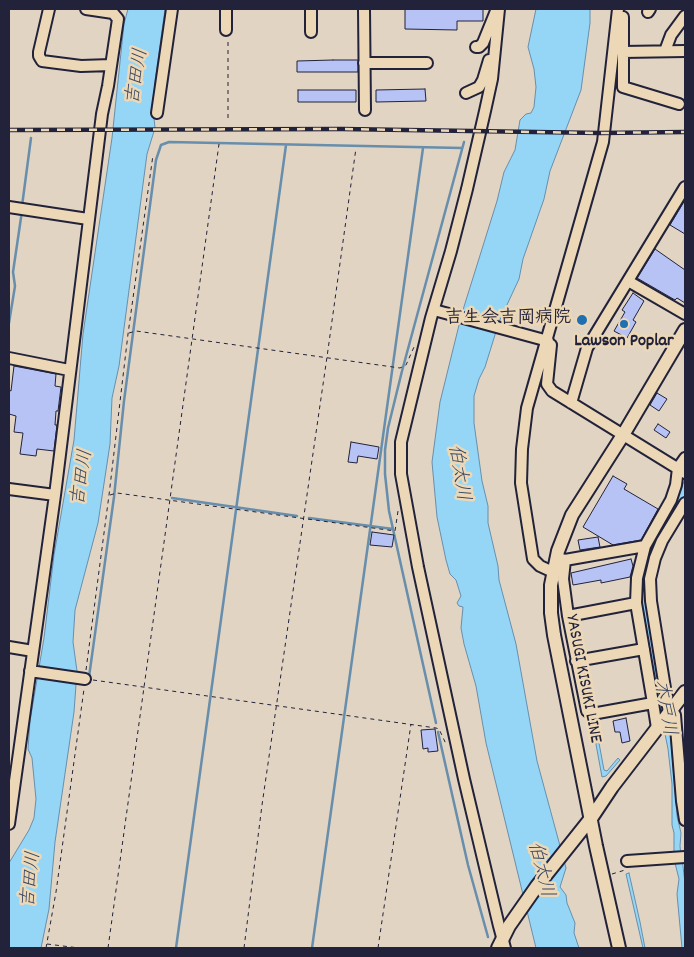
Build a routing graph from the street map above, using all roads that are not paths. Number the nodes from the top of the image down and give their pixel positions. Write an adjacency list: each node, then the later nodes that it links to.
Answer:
1 (49, 9): 19 (street)
2 (86, 9): 19 (street)
3 (172, 9): 23 (street)
4 (226, 9): 10 (street)
5 (311, 9): 12 (street)
6 (364, 9): 17 (street)
7 (499, 9): 11 (street); 13 (street)
8 (620, 9): 15 (street); 31 (street)
9 (685, 16): 16 (street)
10 (226, 30)
11 (497, 30): 20 (street); 28 (street)
12 (311, 32)
13 (476, 46)
14 (685, 51): 16 (street)
15 (623, 52): 16 (street); 21 (street)
16 (665, 52)
17 (364, 63): 18 (street); 22 (street)
18 (427, 63)
19 (111, 65): 26 (street)
20 (466, 93)
21 (679, 104)
22 (365, 110)
23 (157, 113)
24 (685, 187): 27 (street)
25 (9, 207): 26 (street)
26 (88, 219): 33 (street)
27 (628, 281): 29 (street); 34 (street)
28 (437, 311): 31 (street); 61 (street)
29 (685, 314)
30 (685, 330): 35 (main road, YASUGI KISUKI LINE)
31 (545, 340): 34 (street); 43 (street)
32 (9, 358): 33 (street)
33 (69, 370): 39 (street)
34 (571, 403): 35 (street)
35 (623, 435): 37 (street); 42 (main road, YASUGI KISUKI LINE)
36 (685, 458): 37 (street)
37 (682, 470): 41 (street)
38 (9, 489): 39 (street)
39 (55, 495): 48 (street)
40 (685, 503): 54 (street)
41 (645, 546): 42 (street); 44 (street)
42 (560, 559): 43 (main road, YASUGI KISUKI LINE); 45 (street)
43 (553, 572): 56 (main road, YASUGI KISUKI LINE)
44 (636, 603): 45 (street); 47 (street)
45 (568, 616): 49 (street)
46 (9, 647): 48 (street)
47 (644, 649): 49 (street); 53 (street)
48 (32, 651): 50 (street)
49 (576, 662): 53 (street)
50 (31, 671): 51 (street); 55 (street)
51 (84, 678)
52 (685, 692): 54 (main road)
53 (653, 703): 54 (street)
54 (665, 718): 56 (main road); 57 (street)
55 (12, 773): 58 (street)
56 (592, 817): 61 (main road); 62 (main road, YASUGI KISUKI LINE)
57 (685, 820)
58 (9, 824)
59 (685, 856): 60 (street)
60 (626, 866)
61 (502, 945)
62 (619, 948)

